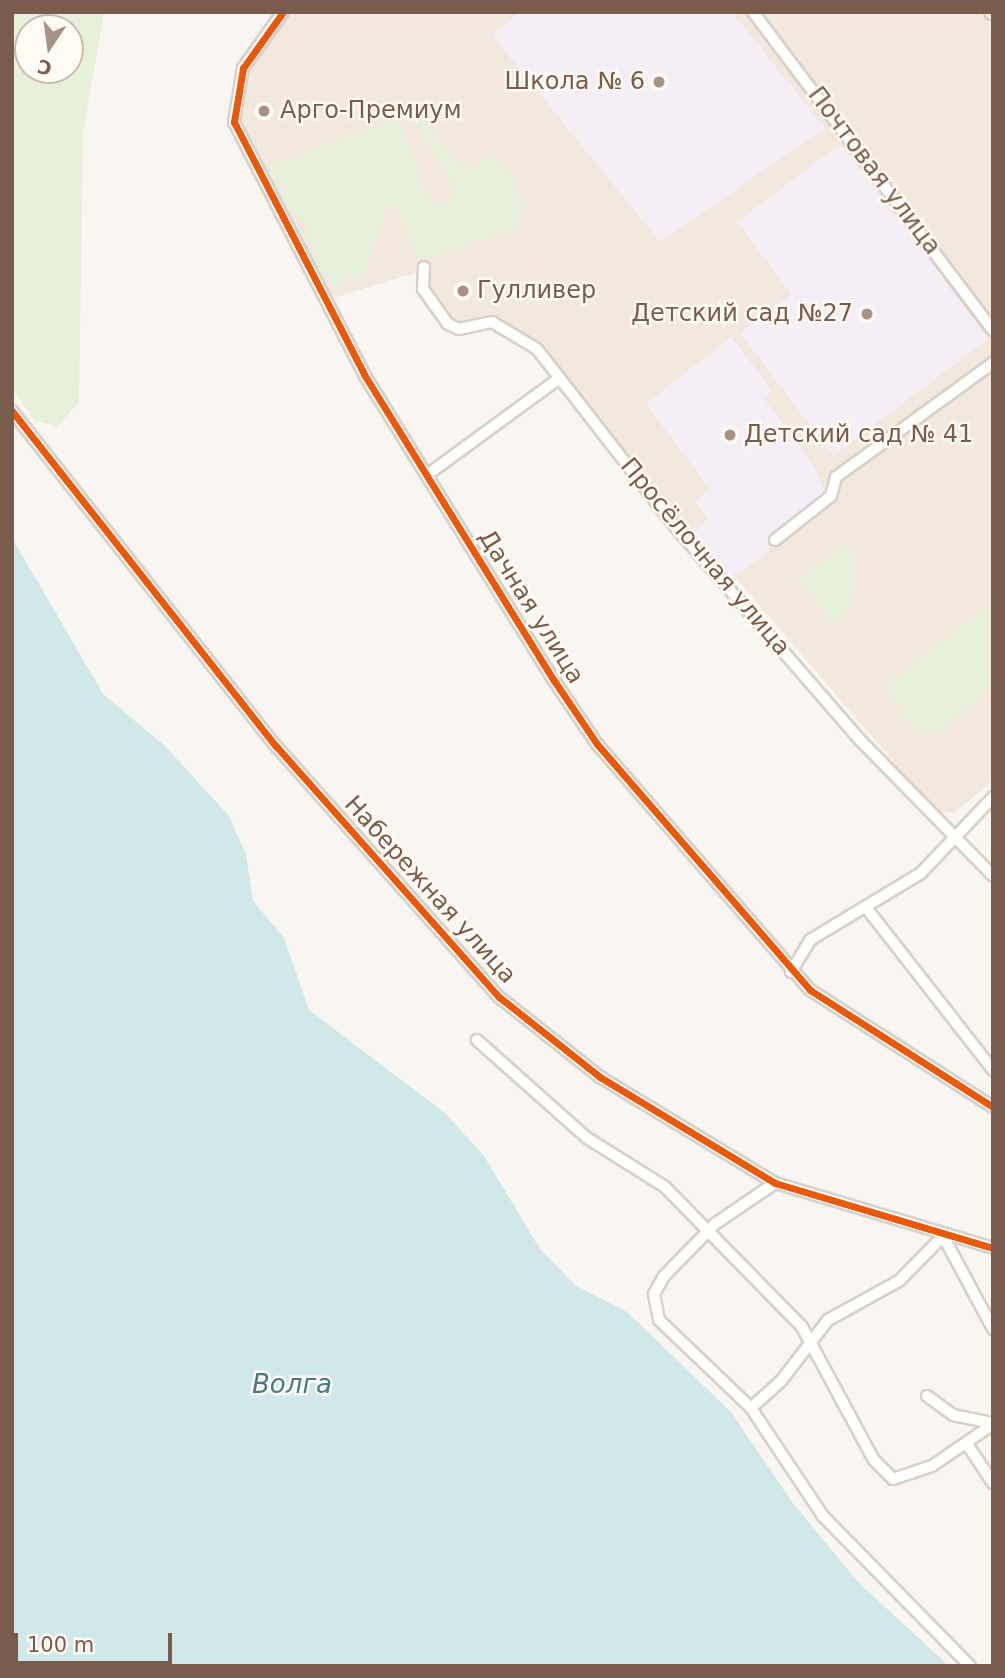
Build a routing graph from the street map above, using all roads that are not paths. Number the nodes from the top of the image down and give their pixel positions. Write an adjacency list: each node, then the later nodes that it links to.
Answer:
1 (283, 12): 8 (street, Дачная улица)
2 (753, 12): 4 (street, Почтовая улица)
3 (424, 267): 6 (street, Просёлочная улица)
4 (993, 330)
5 (993, 363): 9 (street)
6 (557, 380): 8 (street); 11 (street, Просёлочная улица)
7 (12, 411): 18 (street, Набережная улица)
8 (427, 475): 14 (street, Дачная улица)
9 (775, 540)
10 (993, 797): 11 (street)
11 (952, 834): 12 (street, Просёлочная улица); 13 (street)
12 (993, 876)
13 (868, 910): 14 (street); 16 (street)
14 (792, 972): 17 (street, Дачная улица)
15 (477, 1040): 19 (street)
16 (993, 1070)
17 (993, 1107)
18 (775, 1183): 19 (street); 20 (street, Набережная улица)
19 (707, 1231): 23 (street); 25 (street)
20 (943, 1236): 21 (street, Набережная улица); 22 (street); 23 (street)
21 (993, 1248)
22 (993, 1329)
23 (811, 1343): 25 (street); 27 (street)
24 (927, 1396): 26 (street)
25 (751, 1408): 29 (street)
26 (993, 1424): 27 (street)
27 (967, 1444): 28 (street)
28 (993, 1483)
29 (970, 1666)

